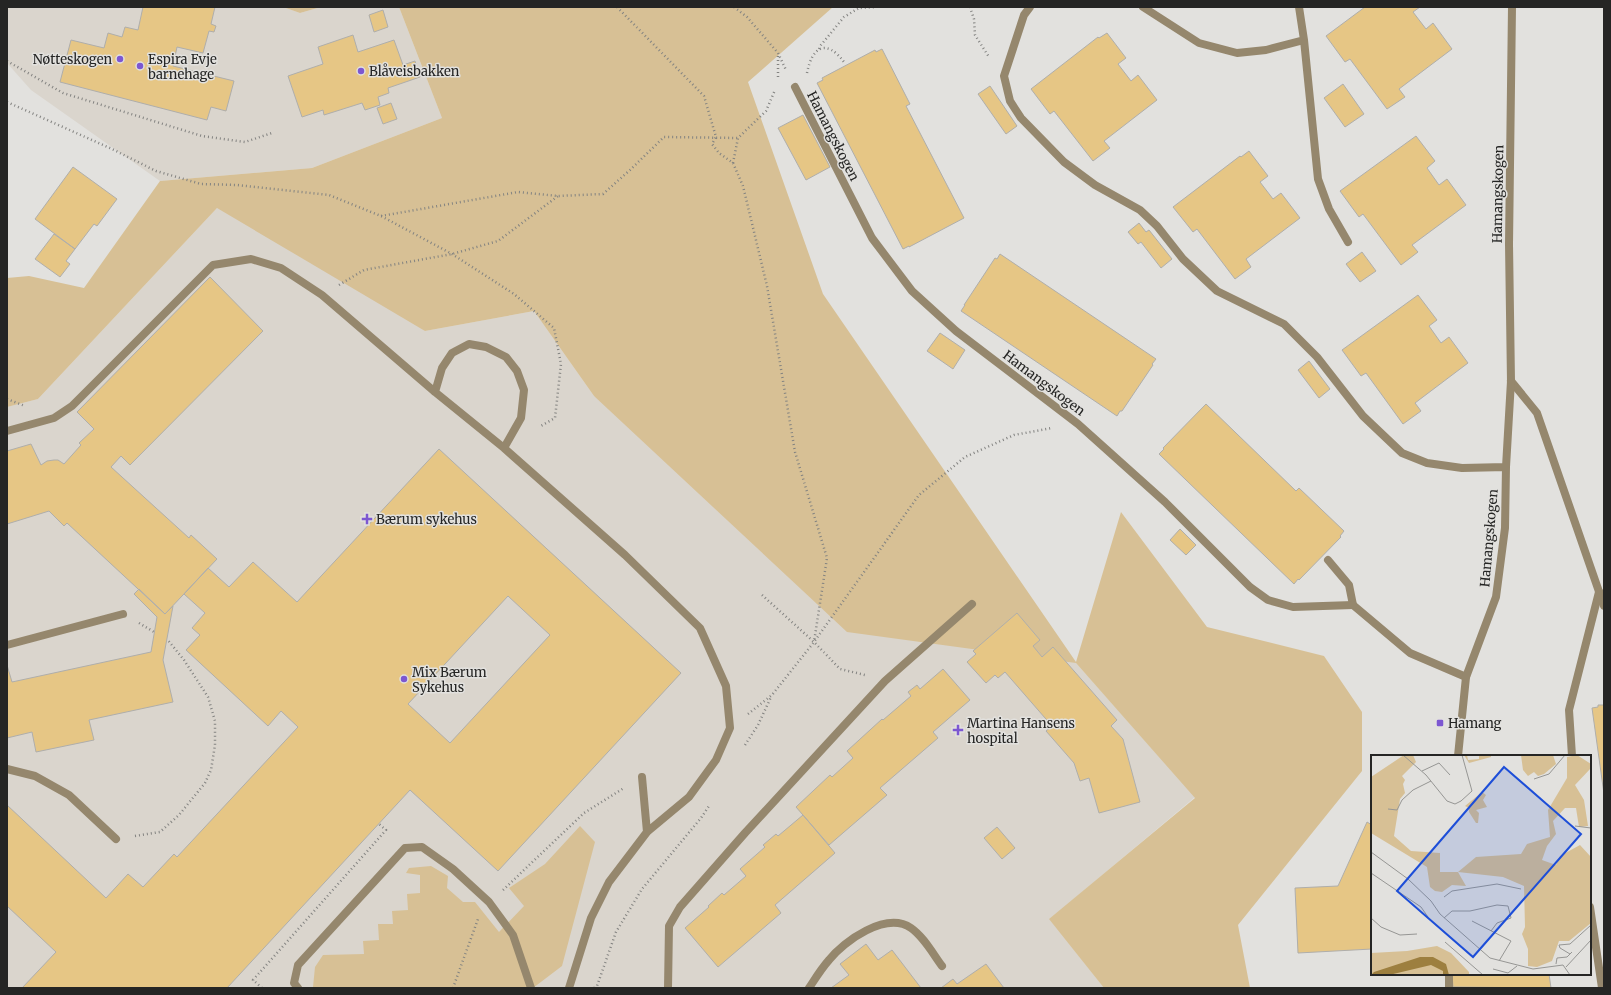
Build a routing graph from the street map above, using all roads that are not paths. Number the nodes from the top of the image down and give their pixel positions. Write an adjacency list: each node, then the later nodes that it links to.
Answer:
1 (1030, 7): 12 (street)
2 (1143, 7): 5 (street)
3 (1299, 7): 5 (street)
4 (1512, 7): 8 (street, Hamangskogen)
5 (1304, 40): 7 (street)
6 (794, 87): 16 (street, Hamangskogen)
7 (1348, 242)
8 (1511, 381): 12 (street, Hamangskogen); 14 (street)
9 (435, 392): 10 (street); 11 (street); 11 (street)
10 (7, 431)
11 (504, 448): 27 (street)
12 (1506, 467): 20 (street, Hamangskogen)
13 (1328, 560): 16 (street)
14 (1599, 592): 17 (street); 24 (street)
15 (972, 604): 35 (street)
16 (1353, 606): 20 (street)
17 (1604, 606)
18 (123, 614): 19 (street)
19 (7, 645)
20 (1466, 677): 21 (street, Hamangskogen)
21 (1458, 747): 22 (street); 23 (street, Hamangskogen)
22 (1454, 755)
23 (1458, 755)
24 (1572, 755)
25 (7, 769): 28 (street)
26 (642, 777): 27 (street)
27 (647, 832): 34 (street)
28 (116, 839)
29 (1591, 914): 38 (street)
30 (942, 966): 36 (street)
31 (1449, 975): 37 (street)
32 (298, 988): 33 (street)
33 (531, 988)
34 (570, 988)
35 (668, 988)
36 (809, 988)
37 (1449, 988)
38 (1602, 988)

